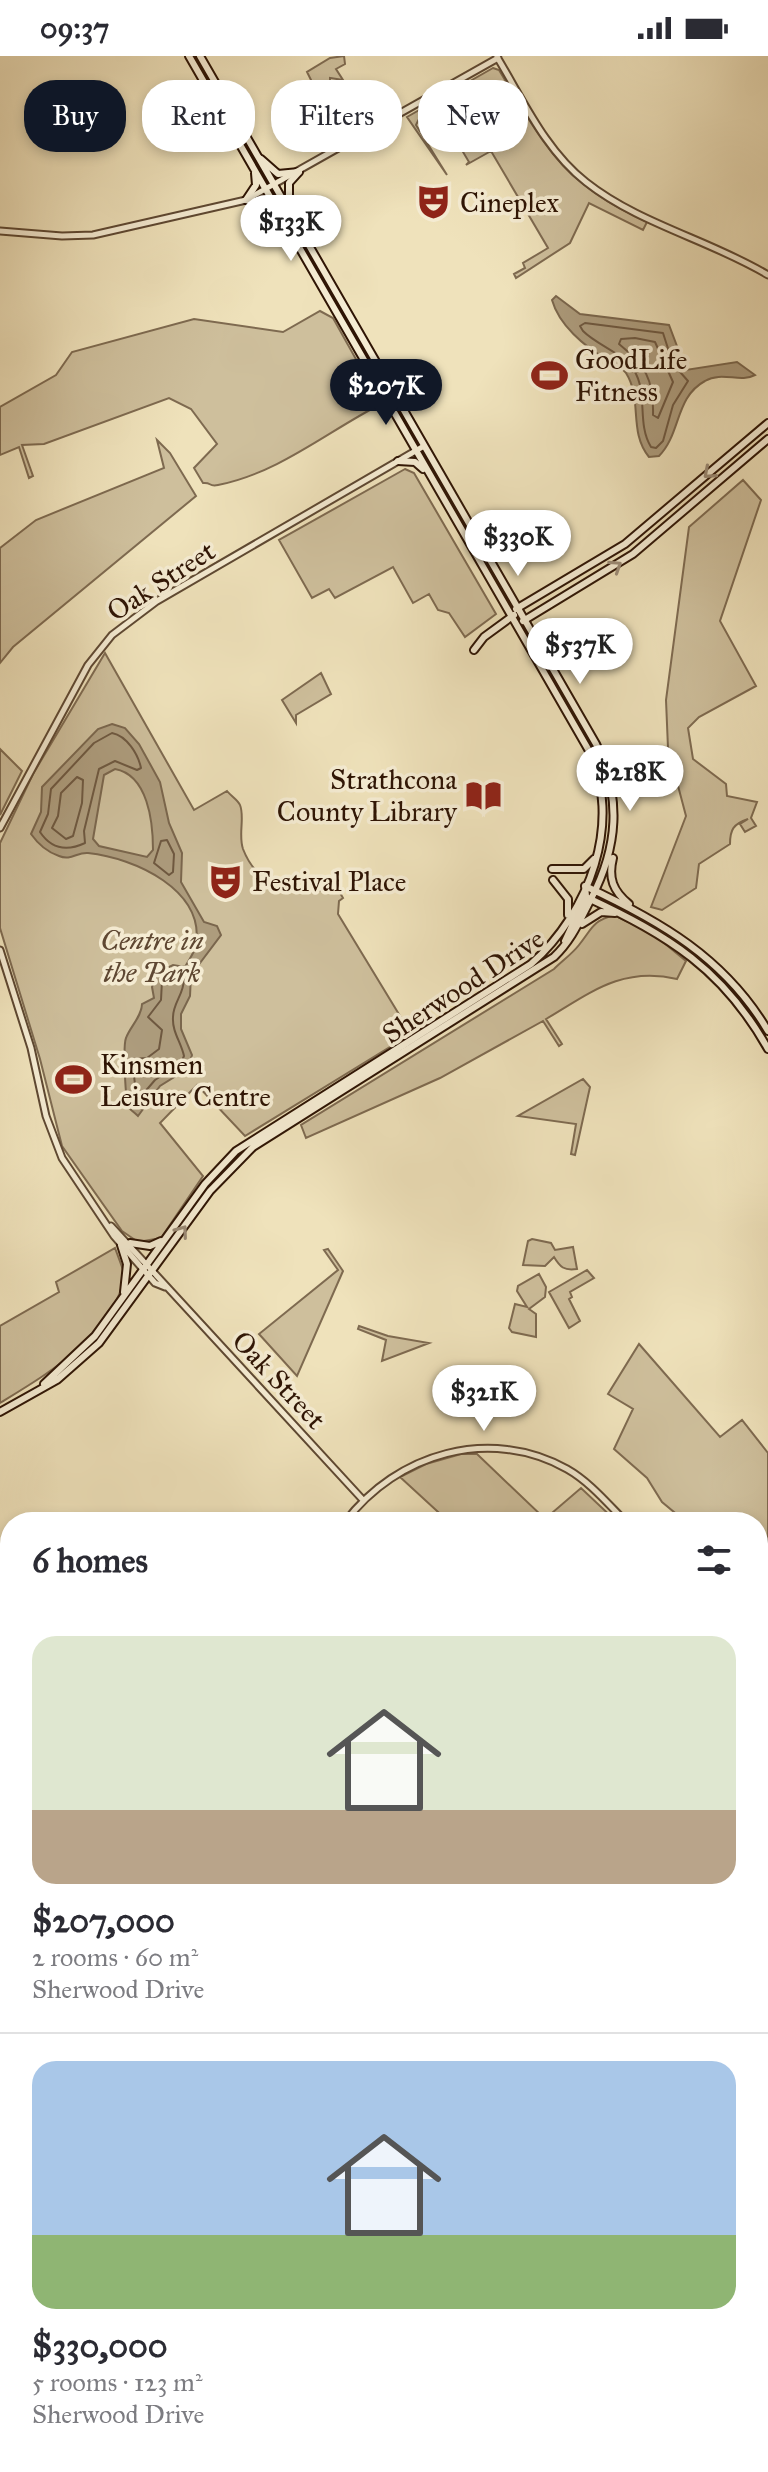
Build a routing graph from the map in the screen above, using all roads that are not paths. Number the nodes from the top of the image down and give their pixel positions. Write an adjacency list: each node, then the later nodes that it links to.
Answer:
1 (189, 56): 5 (main road, Sherwood Drive)
2 (200, 56): 4 (main road, Sherwood Drive)
3 (497, 57): 6 (street); 13 (street)
4 (257, 155): 6 (main road); 7 (main road, Sherwood Drive)
5 (253, 166): 8 (main road, Sherwood Drive); 9 (main road)
6 (299, 172): 7 (street); 10 (main road)
7 (274, 186): 8 (street); 10 (main road, Sherwood Drive)
8 (266, 190): 9 (street); 11 (main road, Sherwood Drive)
9 (246, 200): 11 (main road); 12 (street)
10 (289, 212): 16 (main road, Sherwood Drive)
11 (284, 220): 17 (main road, Sherwood Drive)
12 (0, 231)
13 (768, 275)
14 (768, 423): 20 (main road, one-way to 20)
15 (768, 439): 22 (main road, one-way to 15)
16 (424, 446): 17 (street, Oak Street); 20 (main road, Sherwood Drive)
17 (416, 451): 18 (street, Oak Street); 19 (main road, Sherwood Drive)
18 (398, 461): 19 (main road); 24 (street, Oak Street)
19 (429, 473): 21 (main road, Sherwood Drive)
20 (517, 608): 21 (main road); 22 (main road, Sherwood Drive)
21 (512, 618): 22 (main road); 23 (main road); 26 (main road, Sherwood Drive)
22 (525, 620): 25 (main road, Sherwood Drive)
23 (474, 650)
24 (0, 828)
25 (613, 845): 30 (main road, Sherwood Drive); 32 (main road)
26 (599, 853): 27 (main road); 29 (main road, Sherwood Drive)
27 (552, 869)
28 (553, 880): 34 (main road)
29 (585, 886): 30 (main road); 31 (main road, Sherwood Drive)
30 (596, 891): 31 (main road, Sherwood Drive); 32 (main road)
31 (586, 896): 33 (main road); 34 (main road, Sherwood Drive); 35 (main road, Sherwood Drive); 37 (main road)
32 (638, 912): 38 (main road)
33 (621, 913): 35 (main road); 39 (main road)
34 (568, 920): 41 (main road, Sherwood Drive)
35 (576, 929): 37 (main road, Sherwood Drive)
36 (0, 950): 40 (street, Oak Street)
37 (562, 950): 45 (main road, Sherwood Drive, one-way to 37)
38 (768, 1031)
39 (768, 1049)
40 (110, 1226): 42 (street, Oak Street); 43 (street, Oak Street)
41 (167, 1236): 42 (main road); 44 (main road, Sherwood Drive)
42 (130, 1243): 44 (street, Oak Street)
43 (121, 1245): 44 (street, Oak Street); 46 (main road)
44 (146, 1266): 45 (street, Oak Street); 46 (main road, Sherwood Drive)
45 (152, 1274): 47 (main road, Sherwood Drive); 49 (street, Oak Street)
46 (123, 1297): 47 (main road, Sherwood Drive)
47 (38, 1389): 48 (main road, Sherwood Drive)
48 (0, 1412)
49 (363, 1500): 50 (street); 51 (street)
50 (353, 1512)
51 (615, 1512)

